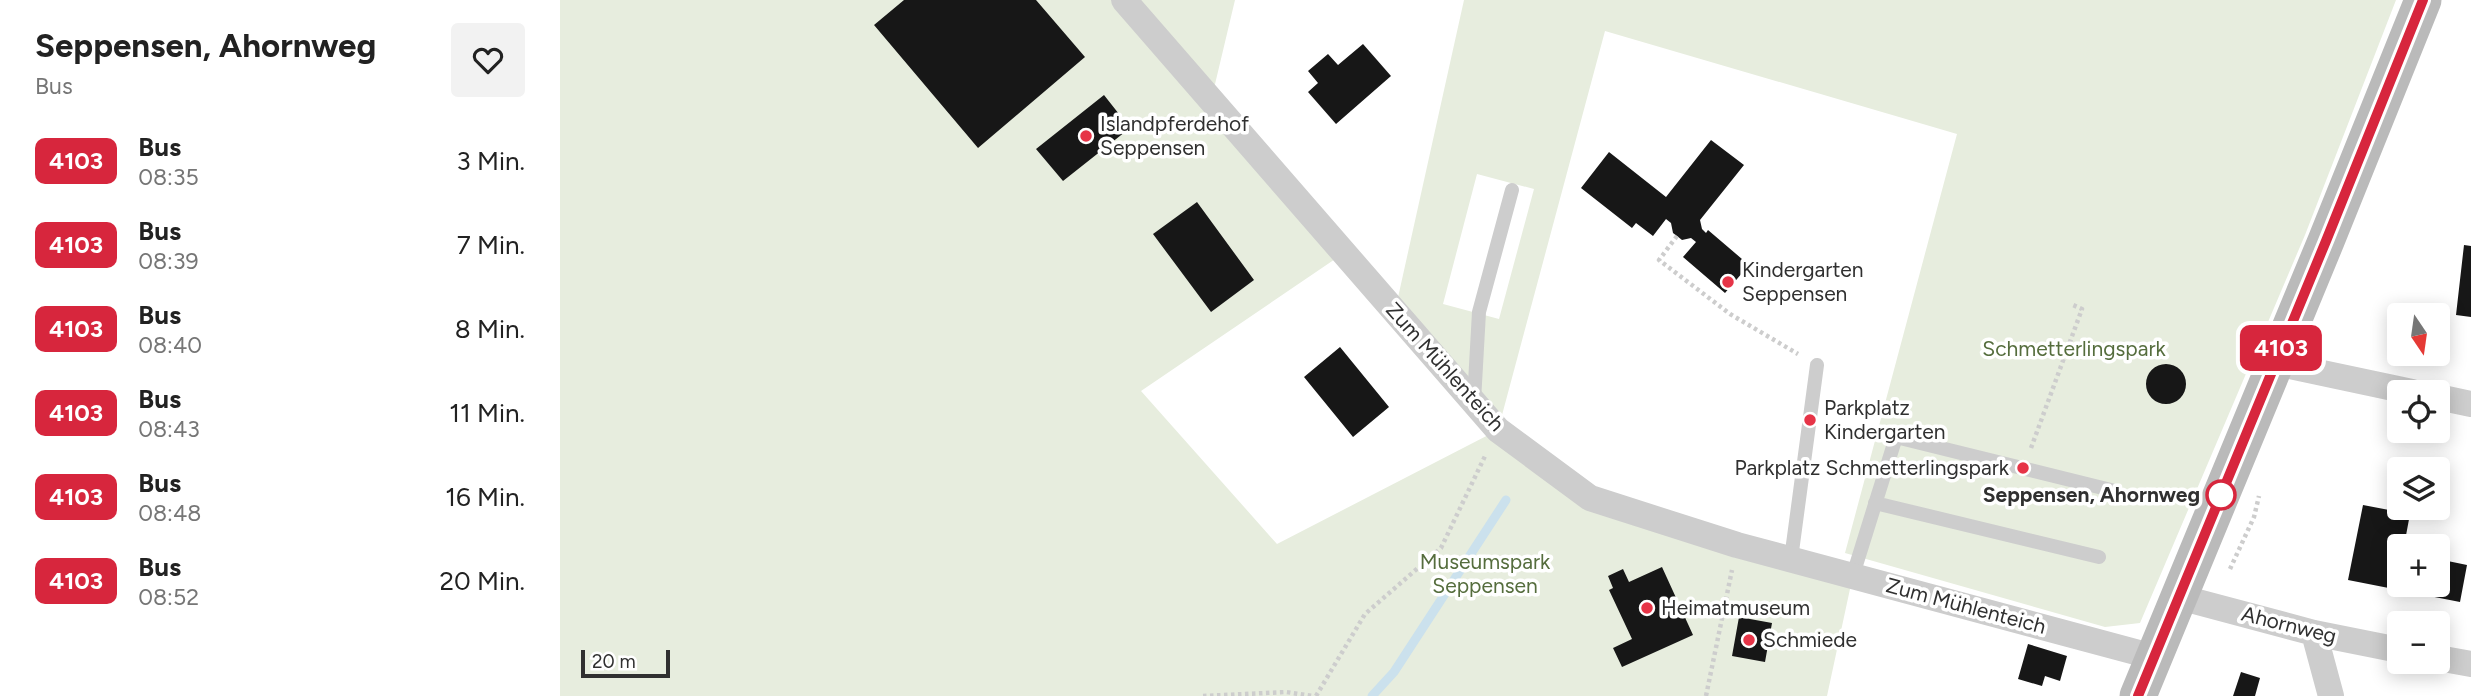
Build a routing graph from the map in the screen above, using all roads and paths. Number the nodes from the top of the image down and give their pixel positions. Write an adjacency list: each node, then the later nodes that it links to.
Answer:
1 (1124, 0): 11 (street, Zum Mühlenteich)
2 (2423, 0): 7 (main road)
3 (1512, 190): 11 (lane)
4 (1677, 236): 6 (path)
5 (2073, 305): 14 (path)
6 (1777, 342)
7 (2275, 363): 9 (street); 21 (main road)
8 (1817, 365): 19 (lane)
9 (2387, 387)
10 (2450, 400): 12 (street)
11 (1474, 402): 13 (street, Zum Mühlenteich)
12 (2471, 404)
13 (1498, 430): 17 (street, Zum Mühlenteich); 28 (path)
14 (2023, 468): 15 (lane); 16 (lane)
15 (2115, 491)
16 (1875, 503): 18 (lane); 20 (lane)
17 (1737, 545): 19 (street, Zum Mühlenteich); 29 (path)
18 (2099, 557)
19 (1791, 559): 20 (street, Zum Mühlenteich)
20 (1853, 575): 24 (street, Zum Mühlenteich)
21 (2179, 597): 22 (street, Ahornweg); 24 (main road)
22 (2314, 633): 23 (street, Ahornweg); 31 (street)
23 (2387, 648)
24 (2154, 657): 30 (main road)
25 (2450, 660): 26 (street)
26 (2471, 664)
27 (1203, 696): 28 (path)
28 (1315, 696)
29 (1706, 696)
30 (2138, 696)
31 (2331, 696)

